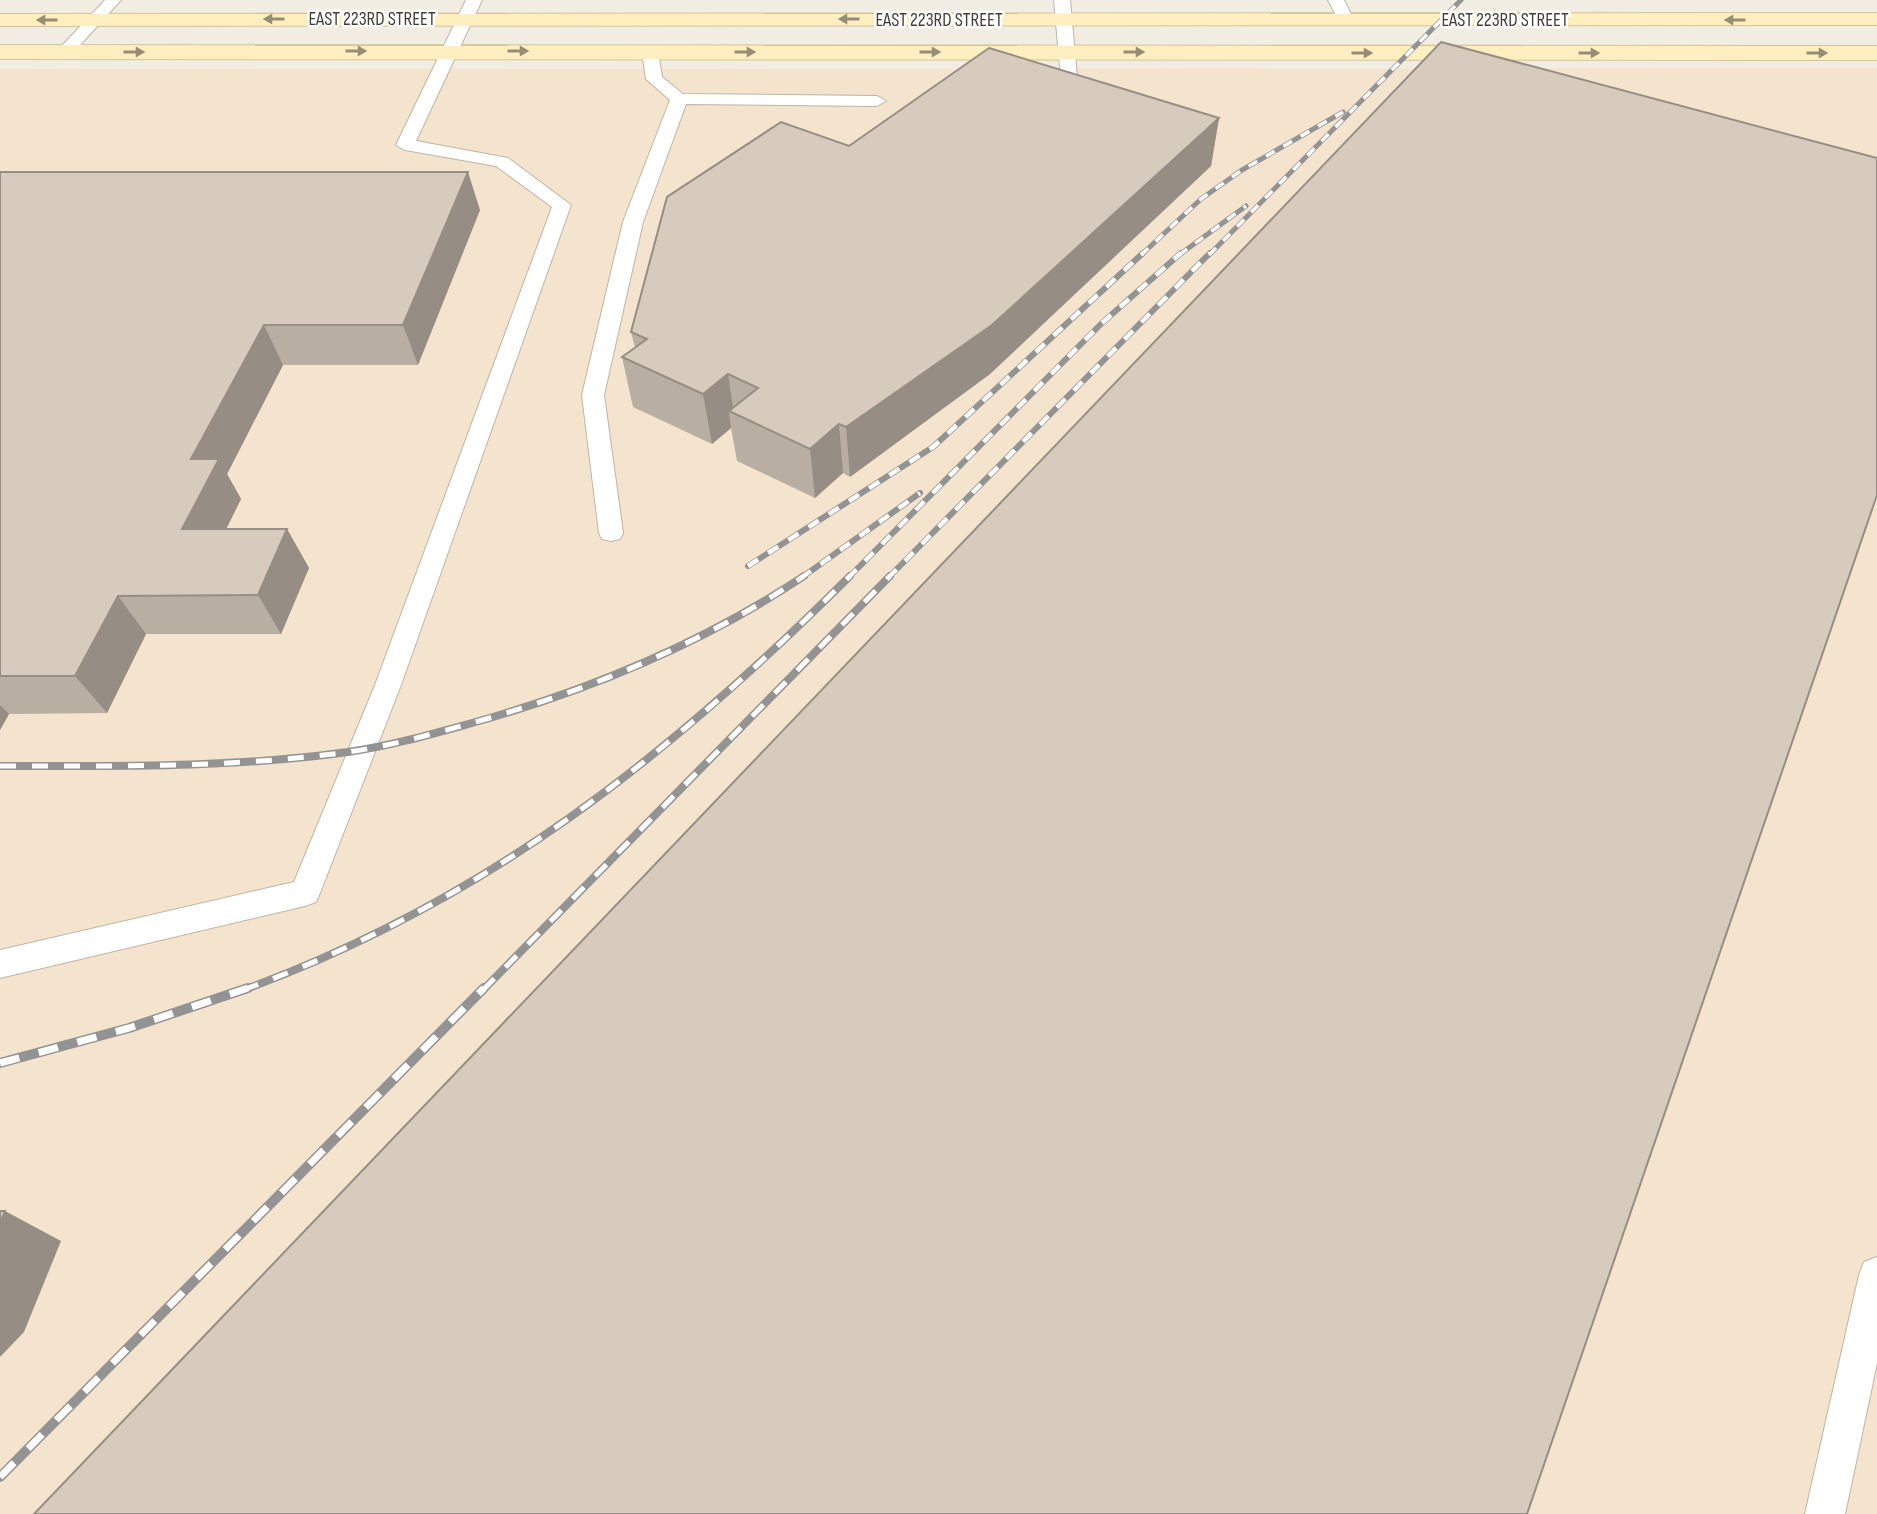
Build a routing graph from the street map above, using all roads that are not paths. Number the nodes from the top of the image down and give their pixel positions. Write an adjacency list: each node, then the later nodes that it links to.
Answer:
1 (114, 0): 5 (lane)
2 (1336, 0): 8 (lane)
3 (470, 9): 4 (main road, EAST 223RD STREET, one-way to 3); 5 (main road, EAST 223RD STREET, one-way to 5); 9 (lane)
4 (1063, 10): 8 (main road, EAST 223RD STREET); 13 (lane)
5 (97, 19): 7 (main road, EAST 223RD STREET, one-way to 7); 11 (lane)
6 (1877, 19): 8 (main road, EAST 223RD STREET, one-way to 8)
7 (0, 20)
8 (1346, 20)
9 (450, 51): 11 (main road, EAST 223RD STREET, one-way to 9); 12 (main road, EAST 223RD STREET, one-way to 12); 19 (lane)
10 (0, 52): 11 (main road, EAST 223RD STREET)
11 (65, 52)
12 (650, 52): 13 (main road, EAST 223RD STREET, one-way to 13); 15 (lane)
13 (1066, 52): 14 (main road, EAST 223RD STREET, one-way to 14); 17 (lane)
14 (1877, 53)
15 (679, 99): 16 (lane); 18 (lane)
16 (877, 101)
17 (1110, 102)
18 (611, 533)
19 (0, 964)
20 (1877, 1275): 21 (lane)
21 (1825, 1514)

